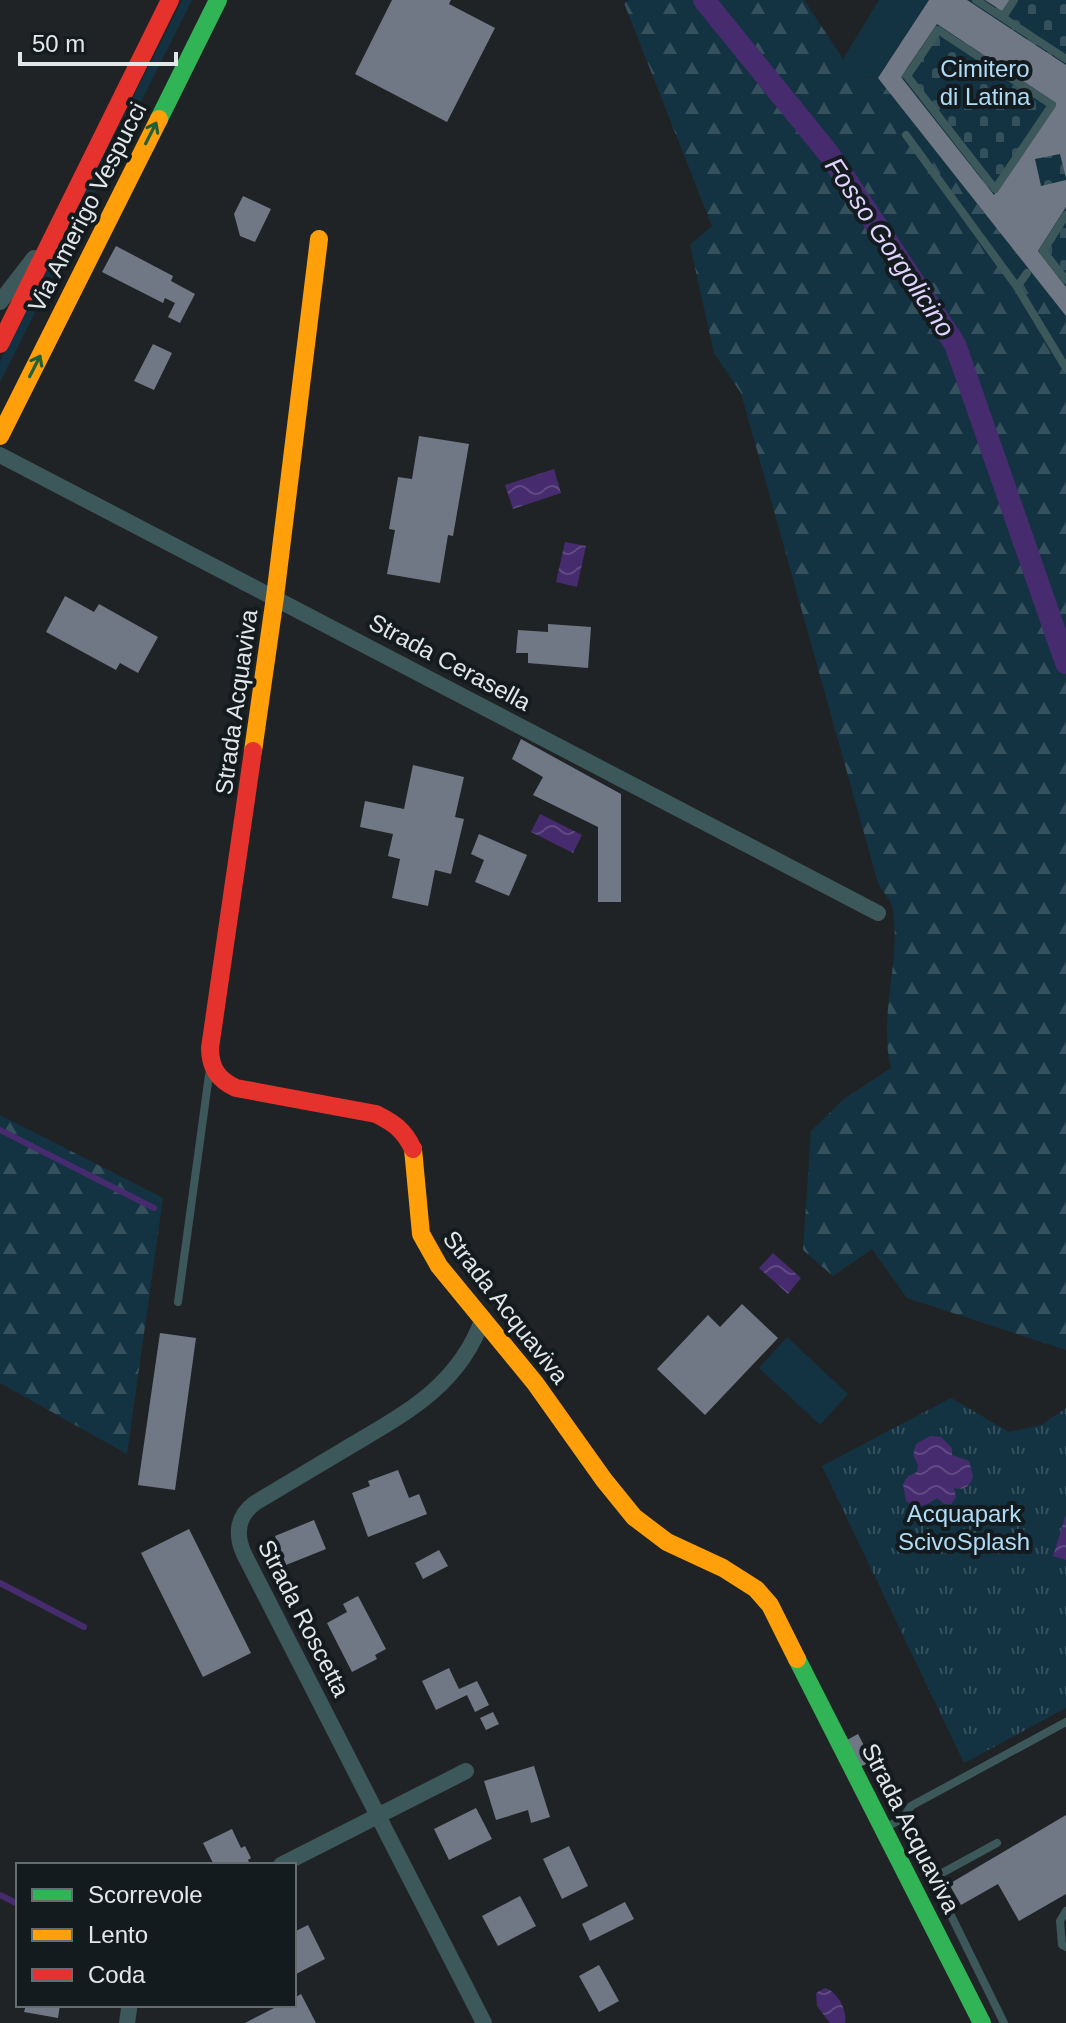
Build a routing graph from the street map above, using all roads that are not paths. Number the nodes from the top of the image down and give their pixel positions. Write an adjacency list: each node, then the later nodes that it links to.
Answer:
1 (160, 0): 7 (street)
2 (170, 0): 7 (street, Via Amerigo Vespucci)
3 (218, 0): 20 (street, Via Amerigo Vespucci, one-way to 3)
4 (976, 0): 6 (lane)
5 (1014, 0): 6 (lane)
6 (1003, 17): 8 (lane)
7 (157, 28): 12 (street, Via Amerigo Vespucci)
8 (1066, 59)
9 (1052, 105): 9 (lane)
10 (906, 135): 16 (lane)
11 (1066, 215): 15 (lane)
12 (52, 234): 17 (street); 18 (street, Via Amerigo Vespucci)
13 (319, 239): 22 (street, Strada Acquaviva)
14 (1027, 273): 16 (lane)
15 (1066, 280)
16 (1017, 287): 19 (lane)
17 (0, 302)
18 (0, 344)
19 (1066, 368)
20 (0, 436)
21 (0, 455): 22 (street, Strada Cerasella)
22 (275, 597): 23 (street, Strada Cerasella); 24 (street, Strada Acquaviva)
23 (878, 913)
24 (210, 1062): 25 (lane); 26 (street, Strada Acquaviva)
25 (178, 1302)
26 (483, 1318): 29 (street, Strada Roscetta); 31 (street, Strada Acquaviva)
27 (1066, 1722): 30 (lane)
28 (466, 1771): 29 (street)
29 (379, 1816): 33 (street); 37 (street, Strada Roscetta)
30 (903, 1818): 31 (lane); 34 (lane)
31 (884, 1828): 38 (street, Strada Acquaviva)
32 (997, 1843): 34 (lane)
33 (285, 1863)
34 (933, 1878): 39 (lane)
35 (1066, 1911): 36 (lane)
36 (1066, 1947)
37 (484, 2023)
38 (982, 2023)
39 (1004, 2023)

